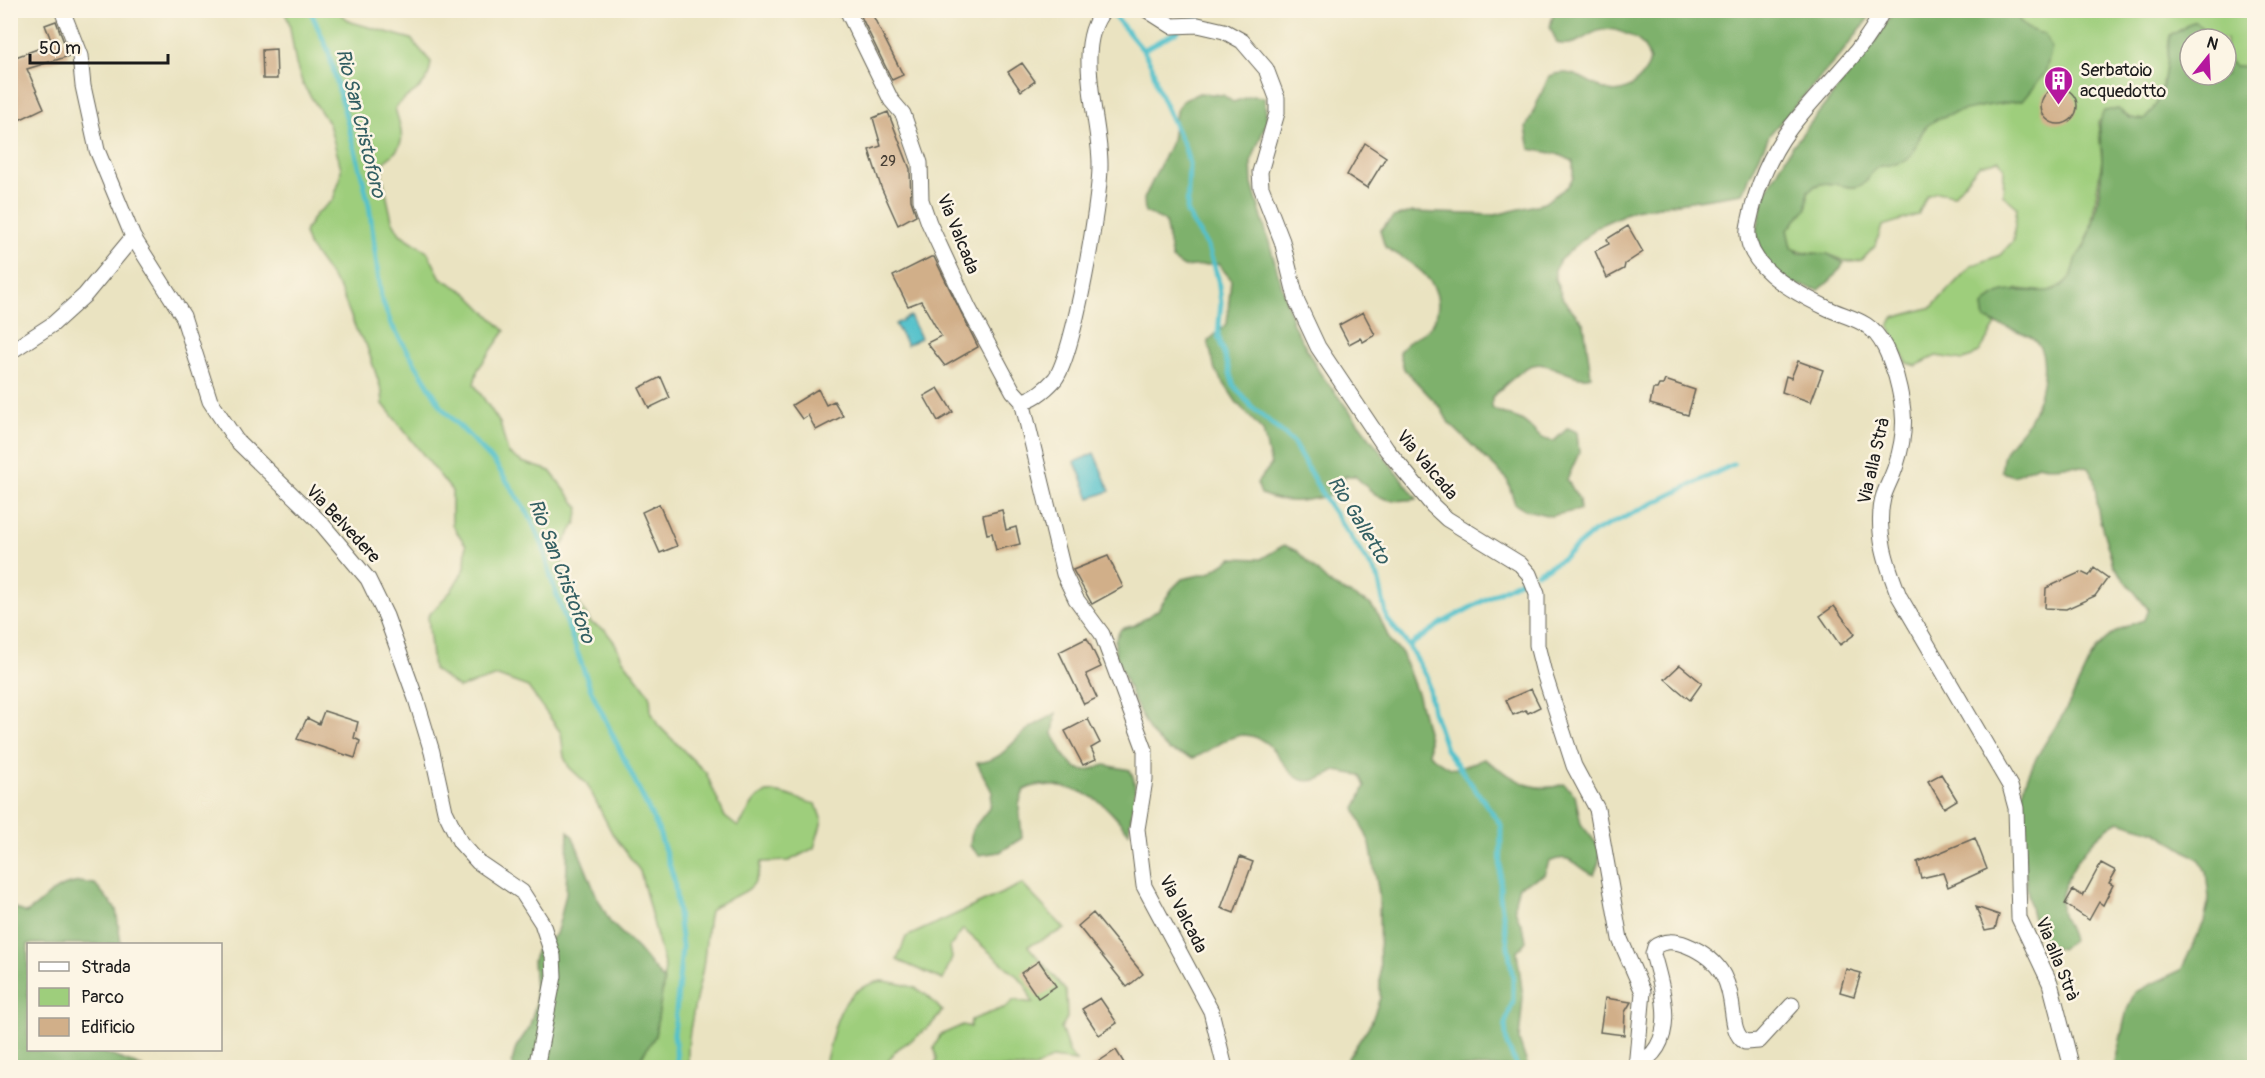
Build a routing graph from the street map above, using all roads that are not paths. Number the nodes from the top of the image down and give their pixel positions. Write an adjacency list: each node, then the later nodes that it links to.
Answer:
1 (62, 10): 6 (street, Via Belvedere)
2 (847, 10): 8 (street, Via Valcada)
3 (1104, 10): 8 (street)
4 (1148, 10): 10 (street, Via Valcada)
5 (1883, 10): 13 (street, Via alla Strà)
6 (133, 237): 7 (street); 11 (street, Via Belvedere)
7 (10, 352)
8 (1022, 401): 12 (street, Via Valcada)
9 (1792, 1005): 10 (street)
10 (1636, 1066)
11 (536, 1068)
12 (1225, 1068)
13 (2072, 1068)

